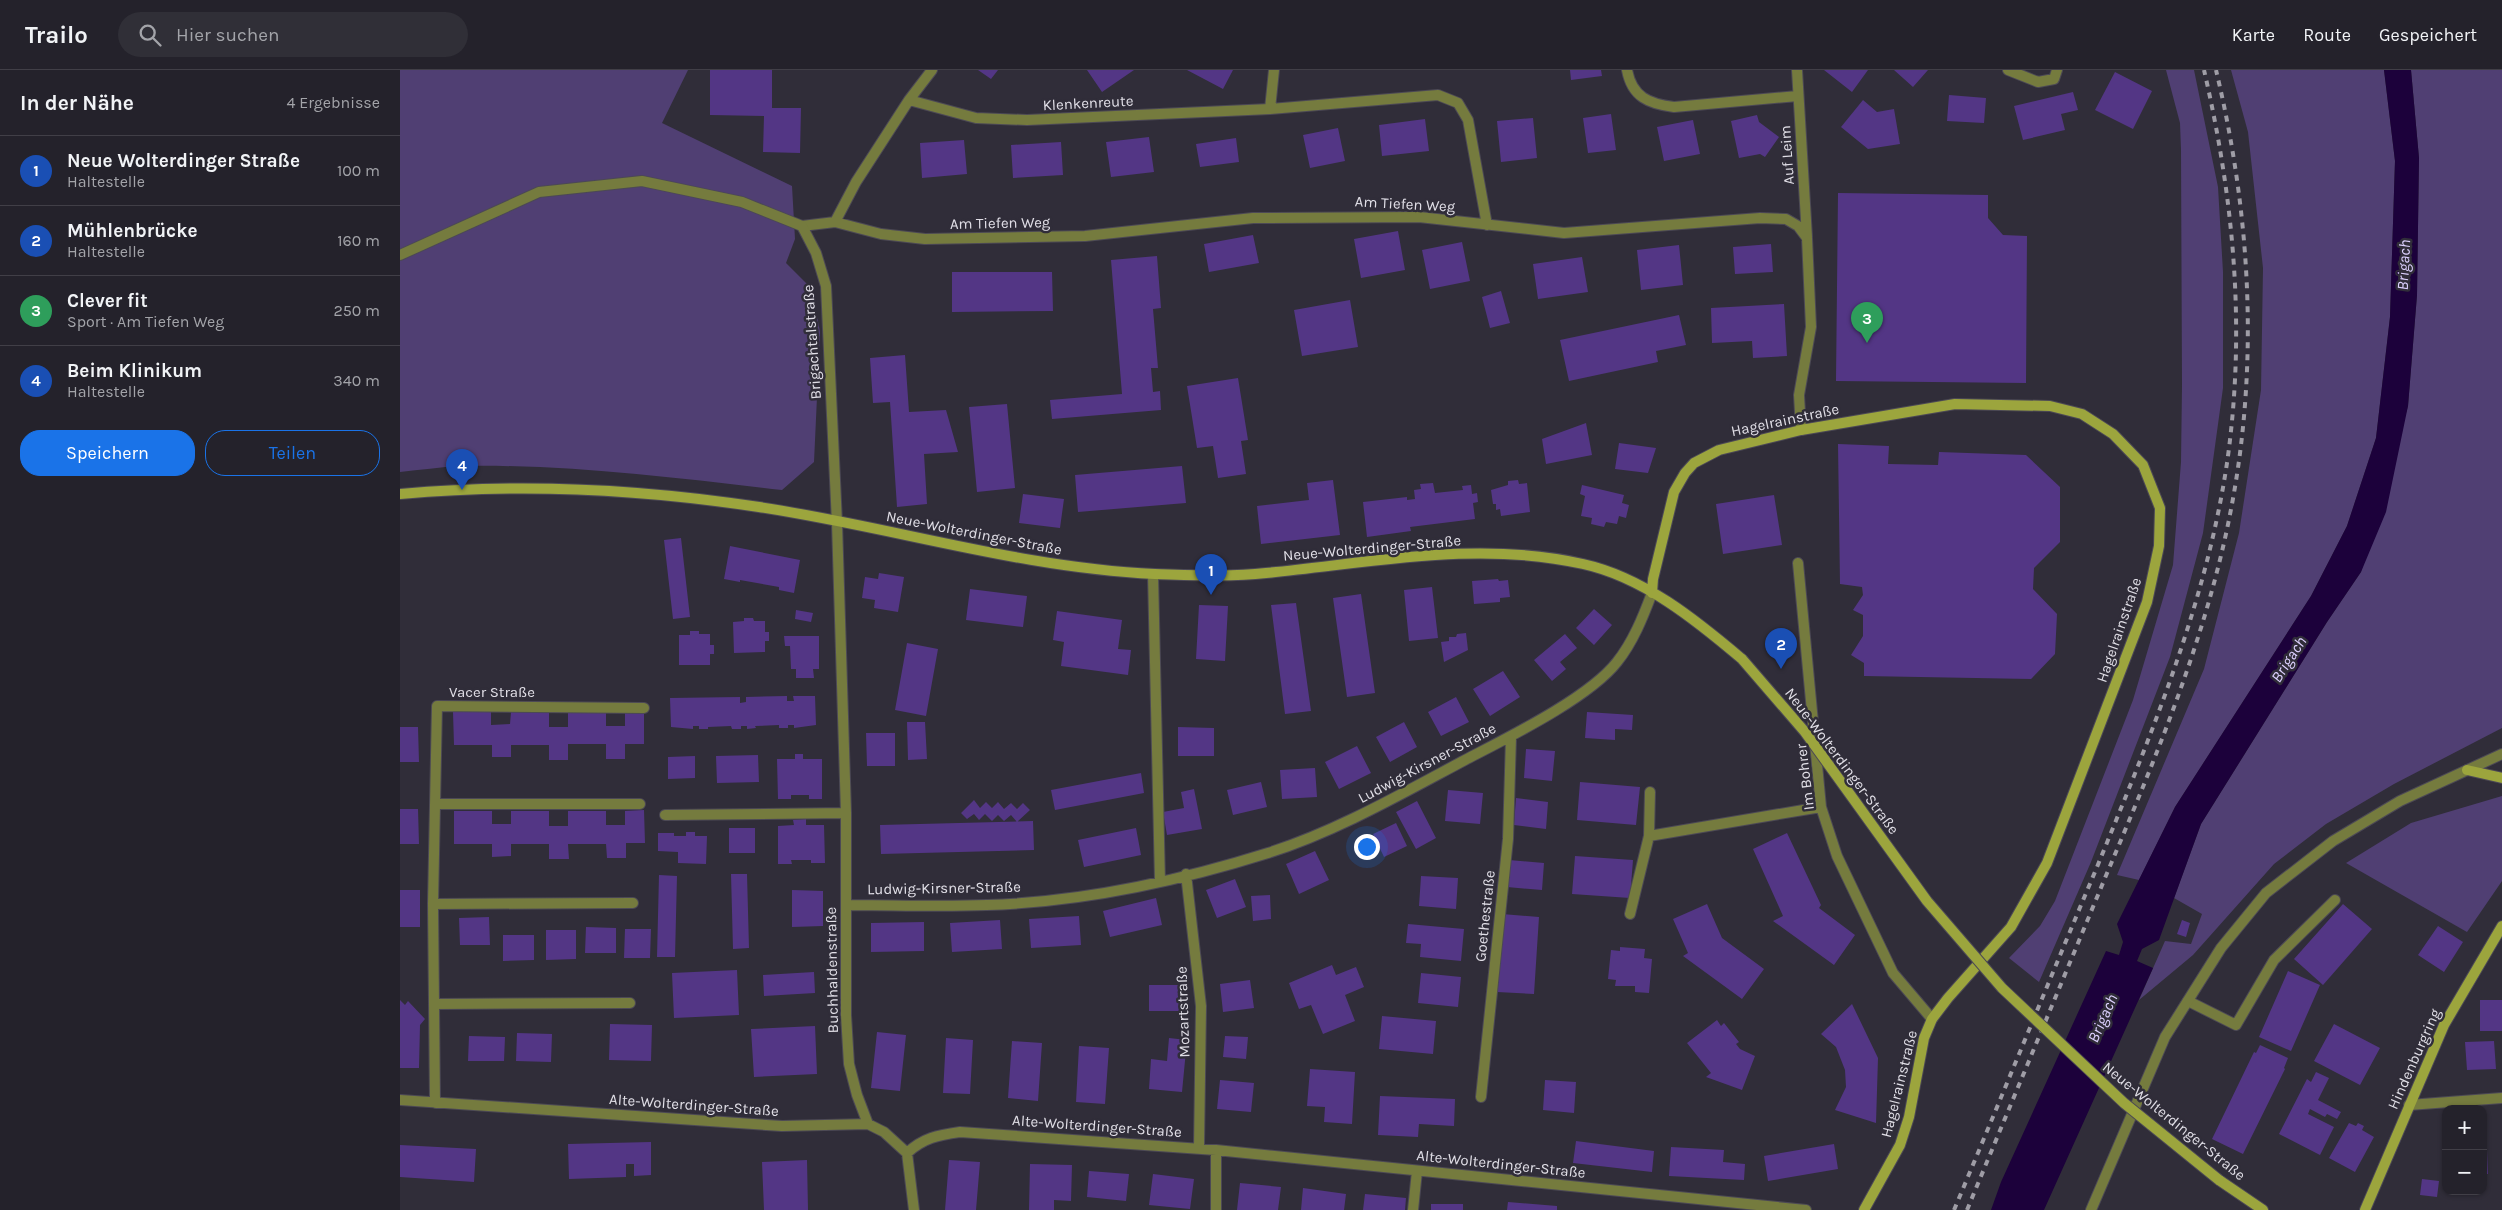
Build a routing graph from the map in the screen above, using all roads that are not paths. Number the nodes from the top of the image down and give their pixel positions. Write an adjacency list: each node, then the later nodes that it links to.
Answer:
1 (932, 70): 8 (street)
2 (1274, 70): 9 (street)
3 (1627, 70): 7 (street)
4 (1797, 70): 7 (street, Auf Leim)
5 (2008, 70): 6 (street)
6 (2056, 70)
7 (1798, 96): 13 (street, Auf Leim)
8 (909, 100): 9 (street, Klenkenreute); 10 (street)
9 (1270, 109): 11 (street, Klenkenreute)
10 (834, 222): 11 (street, Am Tiefen Weg); 12 (street, Am Tiefen Weg)
11 (1487, 225): 13 (street, Am Tiefen Weg)
12 (802, 226): 14 (street); 17 (street, Brigachtalstraße)
13 (1807, 238): 15 (street)
14 (400, 255)
15 (1801, 430): 20 (main road, Hagelrainstraße); 44 (main road, Hagelrainstraße)
16 (400, 494): 17 (main road, Neue-Wolterdinger-Straße)
17 (837, 523): 19 (main road, Neue-Wolterdinger-Straße); 30 (street, Buchhaldenstraße)
18 (1798, 563): 29 (street, Im Bohrer)
19 (1153, 574): 20 (main road, Neue-Wolterdinger-Straße); 34 (street)
20 (1652, 593): 22 (street, Ludwig-Kirsner-Straße); 61 (main road, Neue-Wolterdinger-Straße, bridge)
21 (644, 708): 27 (street, Vacer Straße)
22 (1511, 737): 33 (street, Ludwig-Kirsner-Straße); 45 (street, Goethestraße)
23 (2502, 754): 24 (street)
24 (2467, 770): 25 (main road); 41 (street)
25 (2502, 778)
26 (1650, 792): 32 (street)
27 (436, 804): 28 (street); 37 (street, Vacer Straße)
28 (640, 804)
29 (1822, 807): 32 (street); 44 (street, Im Bohrer)
30 (846, 813): 31 (street); 38 (street, Buchhaldenstraße)
31 (666, 815)
32 (1648, 836): 39 (street)
33 (1186, 874): 34 (street, Ludwig-Kirsner-Straße); 51 (street, Mozartstraße)
34 (1160, 882): 38 (street, Ludwig-Kirsner-Straße)
35 (2336, 900): 41 (street)
36 (633, 903): 37 (street)
37 (433, 904): 43 (street, Vacer Straße)
38 (846, 905): 50 (street, Buchhaldenstraße)
39 (1630, 914)
40 (2502, 926): 49 (main road, Hindenburgring)
41 (2188, 1001): 60 (street)
42 (630, 1002): 43 (street)
43 (434, 1004): 48 (street, Vacer Straße)
44 (1932, 1019): 59 (main road, Hagelrainstraße)
45 (1480, 1097)
46 (2502, 1098): 49 (street)
47 (400, 1100): 48 (street, Alte-Wolterdinger-Straße)
48 (435, 1103): 50 (street, Alte-Wolterdinger-Straße)
49 (2409, 1105): 62 (main road, Hindenburgring)
50 (868, 1124): 53 (street)
51 (1199, 1148): 52 (street, Alte-Wolterdinger-Straße); 53 (street, Alte-Wolterdinger-Straße)
52 (1216, 1150): 54 (street, Alte-Wolterdinger-Straße); 56 (street)
53 (907, 1153): 55 (street)
54 (1417, 1171): 57 (street); 58 (street, Alte-Wolterdinger-Straße)
55 (914, 1210)
56 (1216, 1210)
57 (1413, 1210)
58 (1806, 1210)
59 (1864, 1210)
60 (2091, 1210)
61 (2263, 1210)
62 (2366, 1210)

